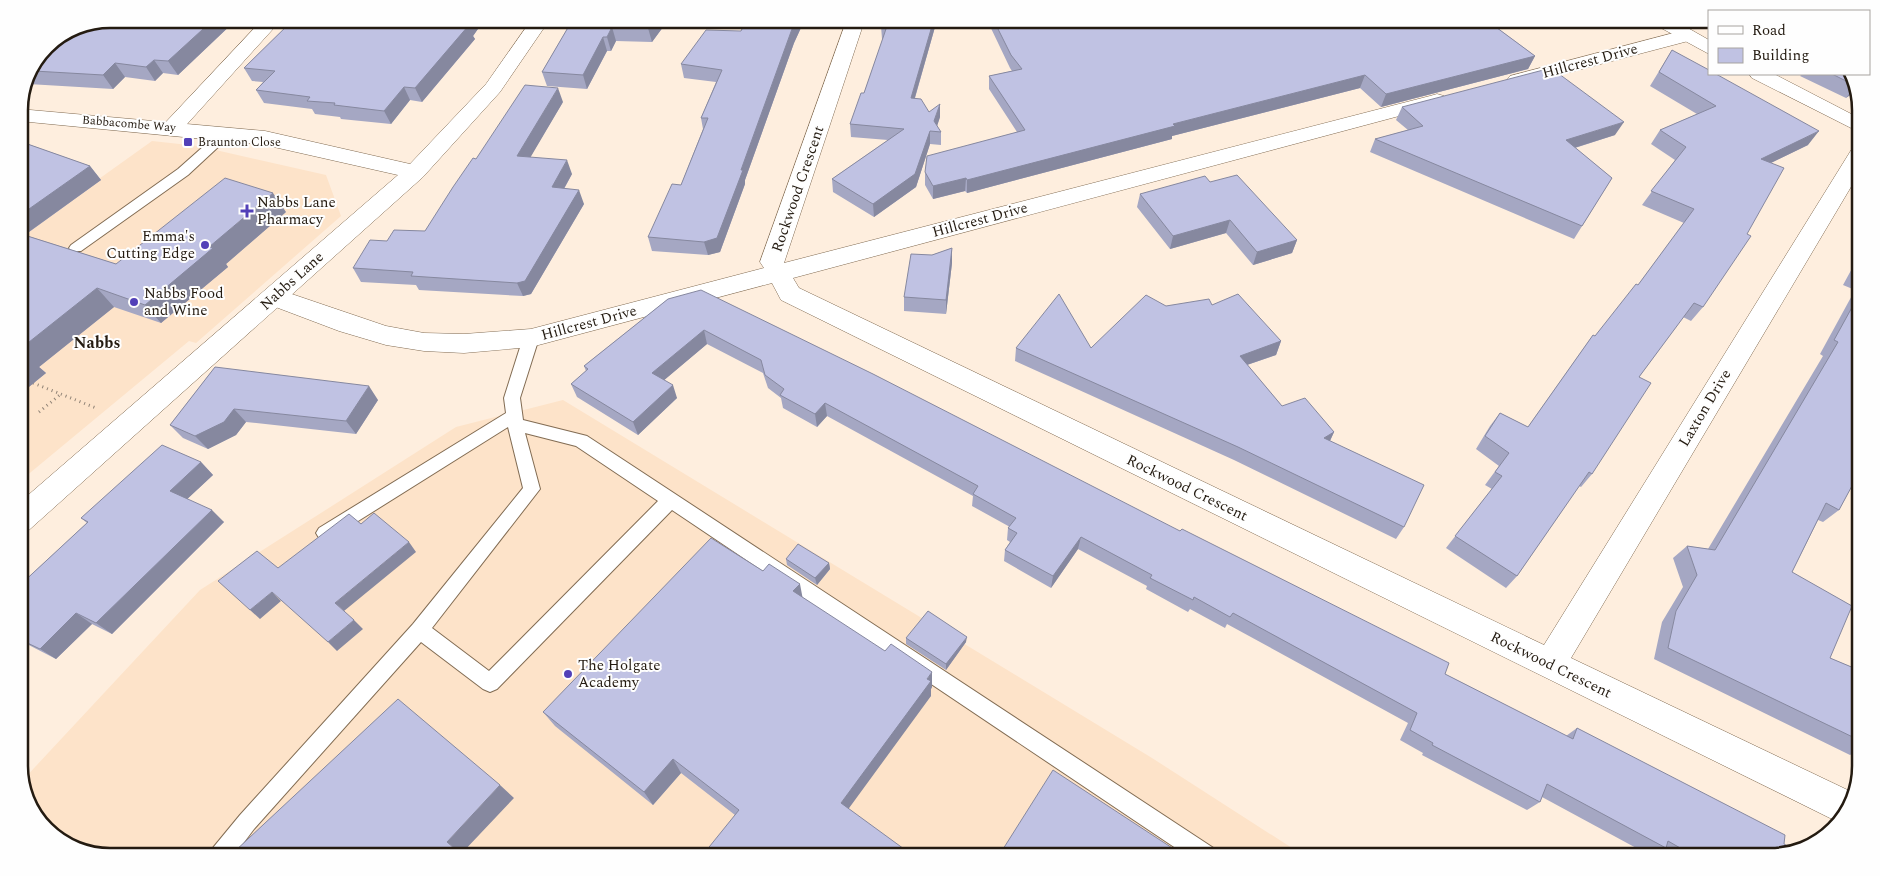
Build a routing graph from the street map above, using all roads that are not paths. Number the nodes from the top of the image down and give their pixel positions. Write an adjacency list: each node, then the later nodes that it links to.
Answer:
1 (264, 28): 12 (street)
2 (535, 28): 15 (street, Nabbs Lane)
3 (853, 28): 17 (street, Rockwood Crescent)
4 (1673, 28): 5 (street)
5 (1685, 36): 6 (street); 8 (street, Hillcrest Drive)
6 (1708, 48)
7 (1760, 75): 11 (street)
8 (1501, 84)
9 (1462, 94): 17 (street, Hillcrest Drive)
10 (28, 116): 12 (street, Babbacombe Way)
11 (1852, 122)
12 (172, 128): 13 (street, Babbacombe Way)
13 (226, 133): 15 (street, Babbacombe Way); 16 (lane)
14 (1852, 167): 25 (street, Laxton Drive)
15 (415, 172): 18 (street, Nabbs Lane)
16 (76, 248)
17 (778, 272): 19 (street, Hillcrest Drive); 25 (street, Rockwood Crescent)
18 (274, 297): 19 (street, Hillcrest Drive); 22 (street, Nabbs Lane)
19 (531, 338): 20 (lane)
20 (515, 420): 21 (lane); 23 (lane); 24 (lane)
21 (671, 500): 24 (lane); 28 (lane)
22 (28, 513)
23 (325, 533)
24 (420, 630): 27 (lane)
25 (1550, 664): 26 (street, Rockwood Crescent)
26 (1842, 806)
27 (227, 848)
28 (1193, 848)

